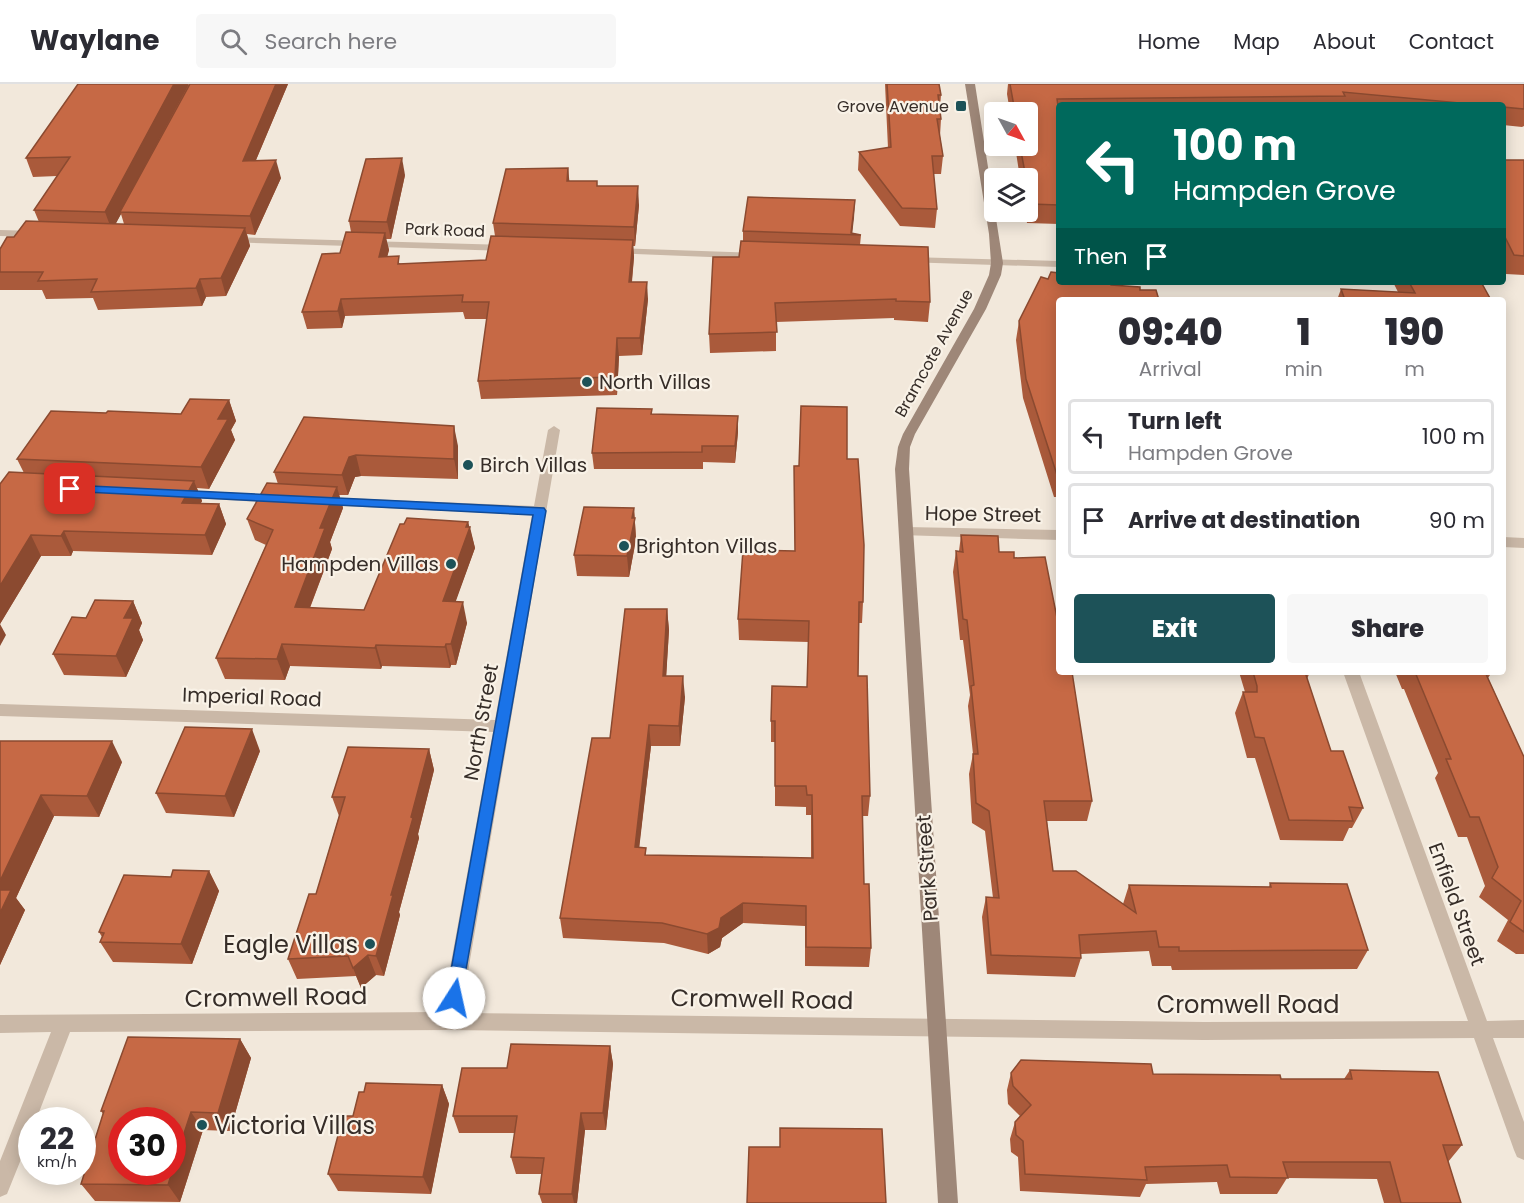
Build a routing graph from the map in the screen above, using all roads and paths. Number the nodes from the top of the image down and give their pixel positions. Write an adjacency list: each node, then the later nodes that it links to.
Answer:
1 (970, 84): 9 (street, Bramcote Avenue)
2 (0, 233): 3 (street)
3 (46, 235)
4 (217, 240): 5 (street, Park Road)
5 (523, 249)
6 (606, 251): 7 (street)
7 (771, 256)
8 (902, 260): 9 (street)
9 (997, 263): 10 (street); 14 (street, Bramcote Avenue)
10 (1056, 264)
11 (554, 430): 13 (street, North Street)
12 (164, 493): 13 (street)
13 (540, 511): 20 (street, North Street)
14 (906, 532): 15 (street, Hope Street); 24 (street, Park Street)
15 (1056, 535)
16 (1506, 542): 17 (street)
17 (1524, 543)
18 (1352, 675): 25 (street, Enfield Street)
19 (0, 710): 20 (street, Imperial Road)
20 (502, 726): 21 (street, North Street)
21 (450, 1021): 23 (street, Cromwell Road); 24 (street, Cromwell Road)
22 (0, 1024): 23 (street, Cromwell Road)
23 (63, 1025): 28 (street)
24 (937, 1027): 25 (street, Cromwell Road); 29 (street, Park Street)
25 (1479, 1029): 26 (street, Cromwell Road); 27 (street, Enfield Street)
26 (1524, 1029)
27 (1524, 1150)
28 (0, 1187)
29 (948, 1203)

